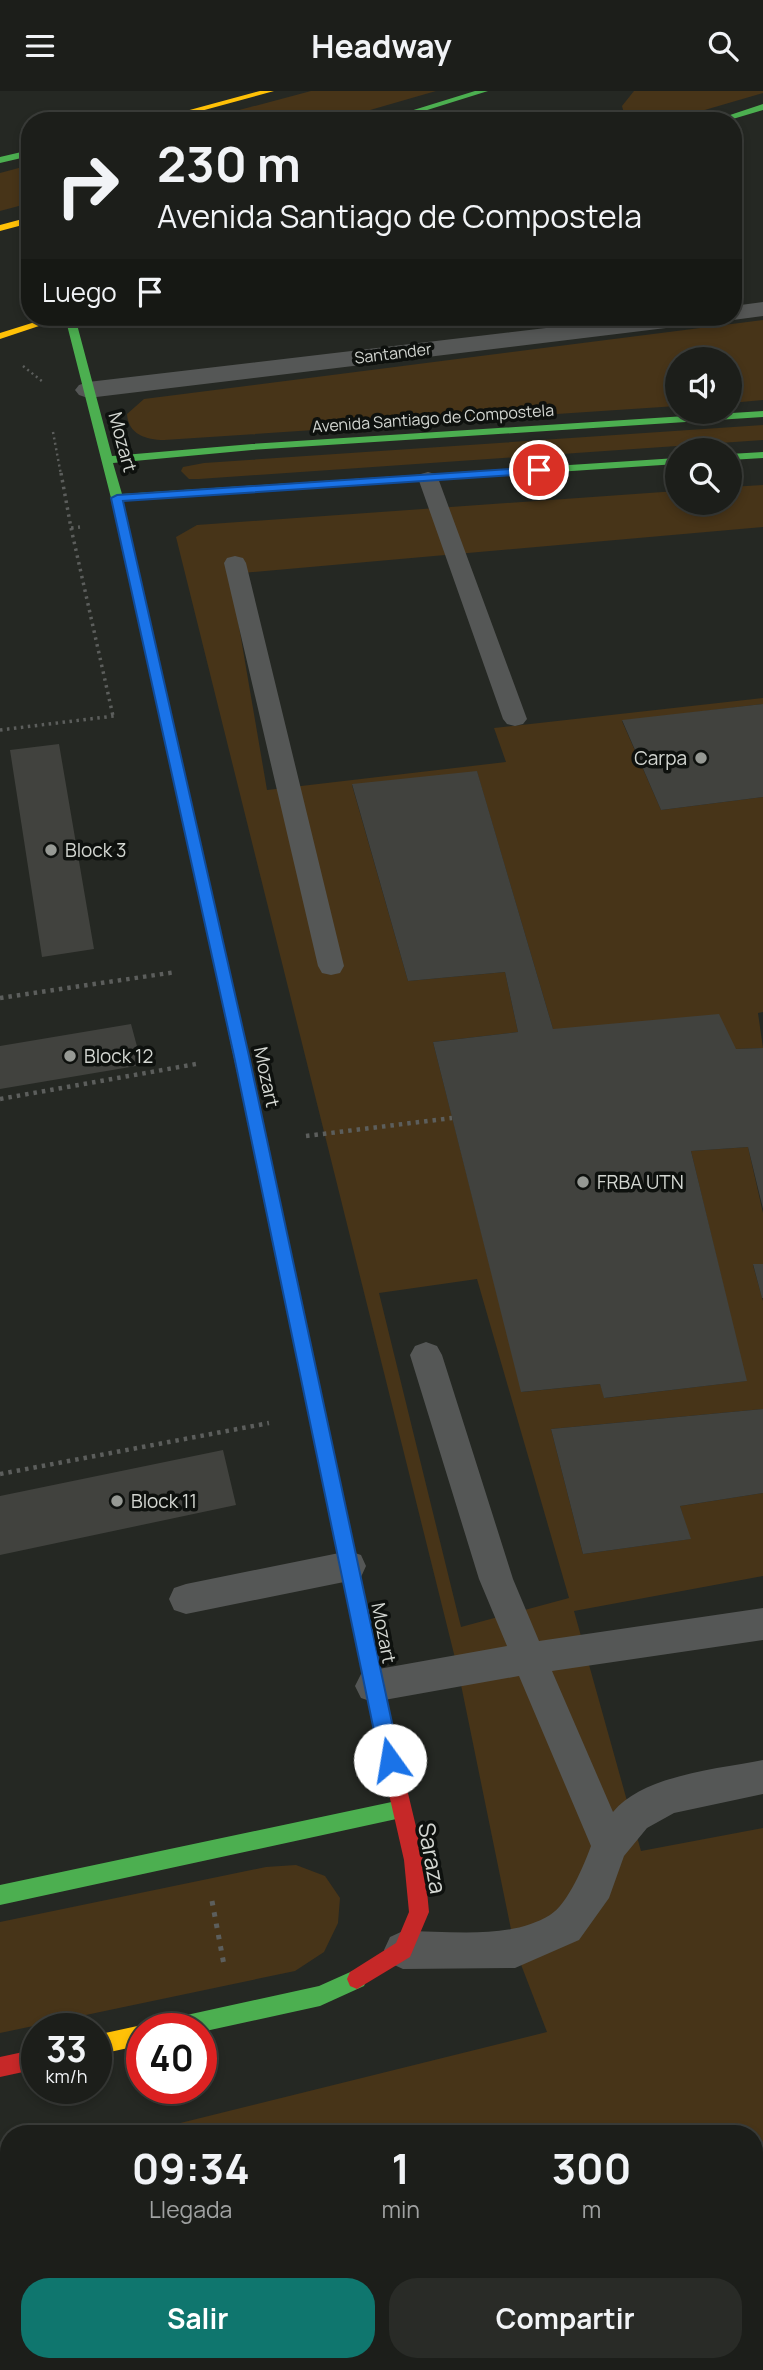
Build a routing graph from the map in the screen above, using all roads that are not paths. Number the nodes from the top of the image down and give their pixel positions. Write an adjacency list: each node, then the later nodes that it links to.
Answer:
1 (270, 91): 4 (main road)
2 (484, 91): 5 (main road)
3 (763, 107): 6 (main road)
4 (188, 112)
5 (413, 112)
6 (742, 113)
7 (21, 155): 8 (main road)
8 (0, 160)
9 (21, 222): 10 (main road)
10 (0, 228)
11 (763, 309): 12 (street)
12 (742, 312)
13 (32, 326): 17 (main road)
14 (71, 326): 18 (main road, Mozart)
15 (537, 326): 16 (street, Santander)
16 (519, 327): 18 (street, Santander)
17 (0, 336)
18 (88, 390): 22 (main road, Mozart)
19 (763, 414): 22 (main road, Avenida Santiago de Compostela)
20 (763, 455): 21 (main road)
21 (742, 456)
22 (106, 460): 25 (main road, Mozart)
23 (665, 462): 24 (main road)
24 (428, 478): 25 (main road); 27 (lane)
25 (117, 498): 30 (main road, Mozart)
26 (234, 563): 28 (lane)
27 (515, 719)
28 (331, 966)
29 (426, 1355): 33 (lane)
30 (349, 1566): 31 (lane); 34 (main road, Mozart)
31 (186, 1599)
32 (763, 1624): 33 (lane)
33 (529, 1658): 34 (lane); 37 (lane)
34 (373, 1686): 36 (main road, Mozart)
35 (763, 1777): 37 (lane)
36 (401, 1809): 38 (main road, Saraza); 39 (main road, Saraza)
37 (609, 1846): 39 (lane)
38 (0, 1895)
39 (402, 1950): 40 (main road)
40 (217, 2019)
41 (21, 2062): 42 (main road)
42 (0, 2067)

